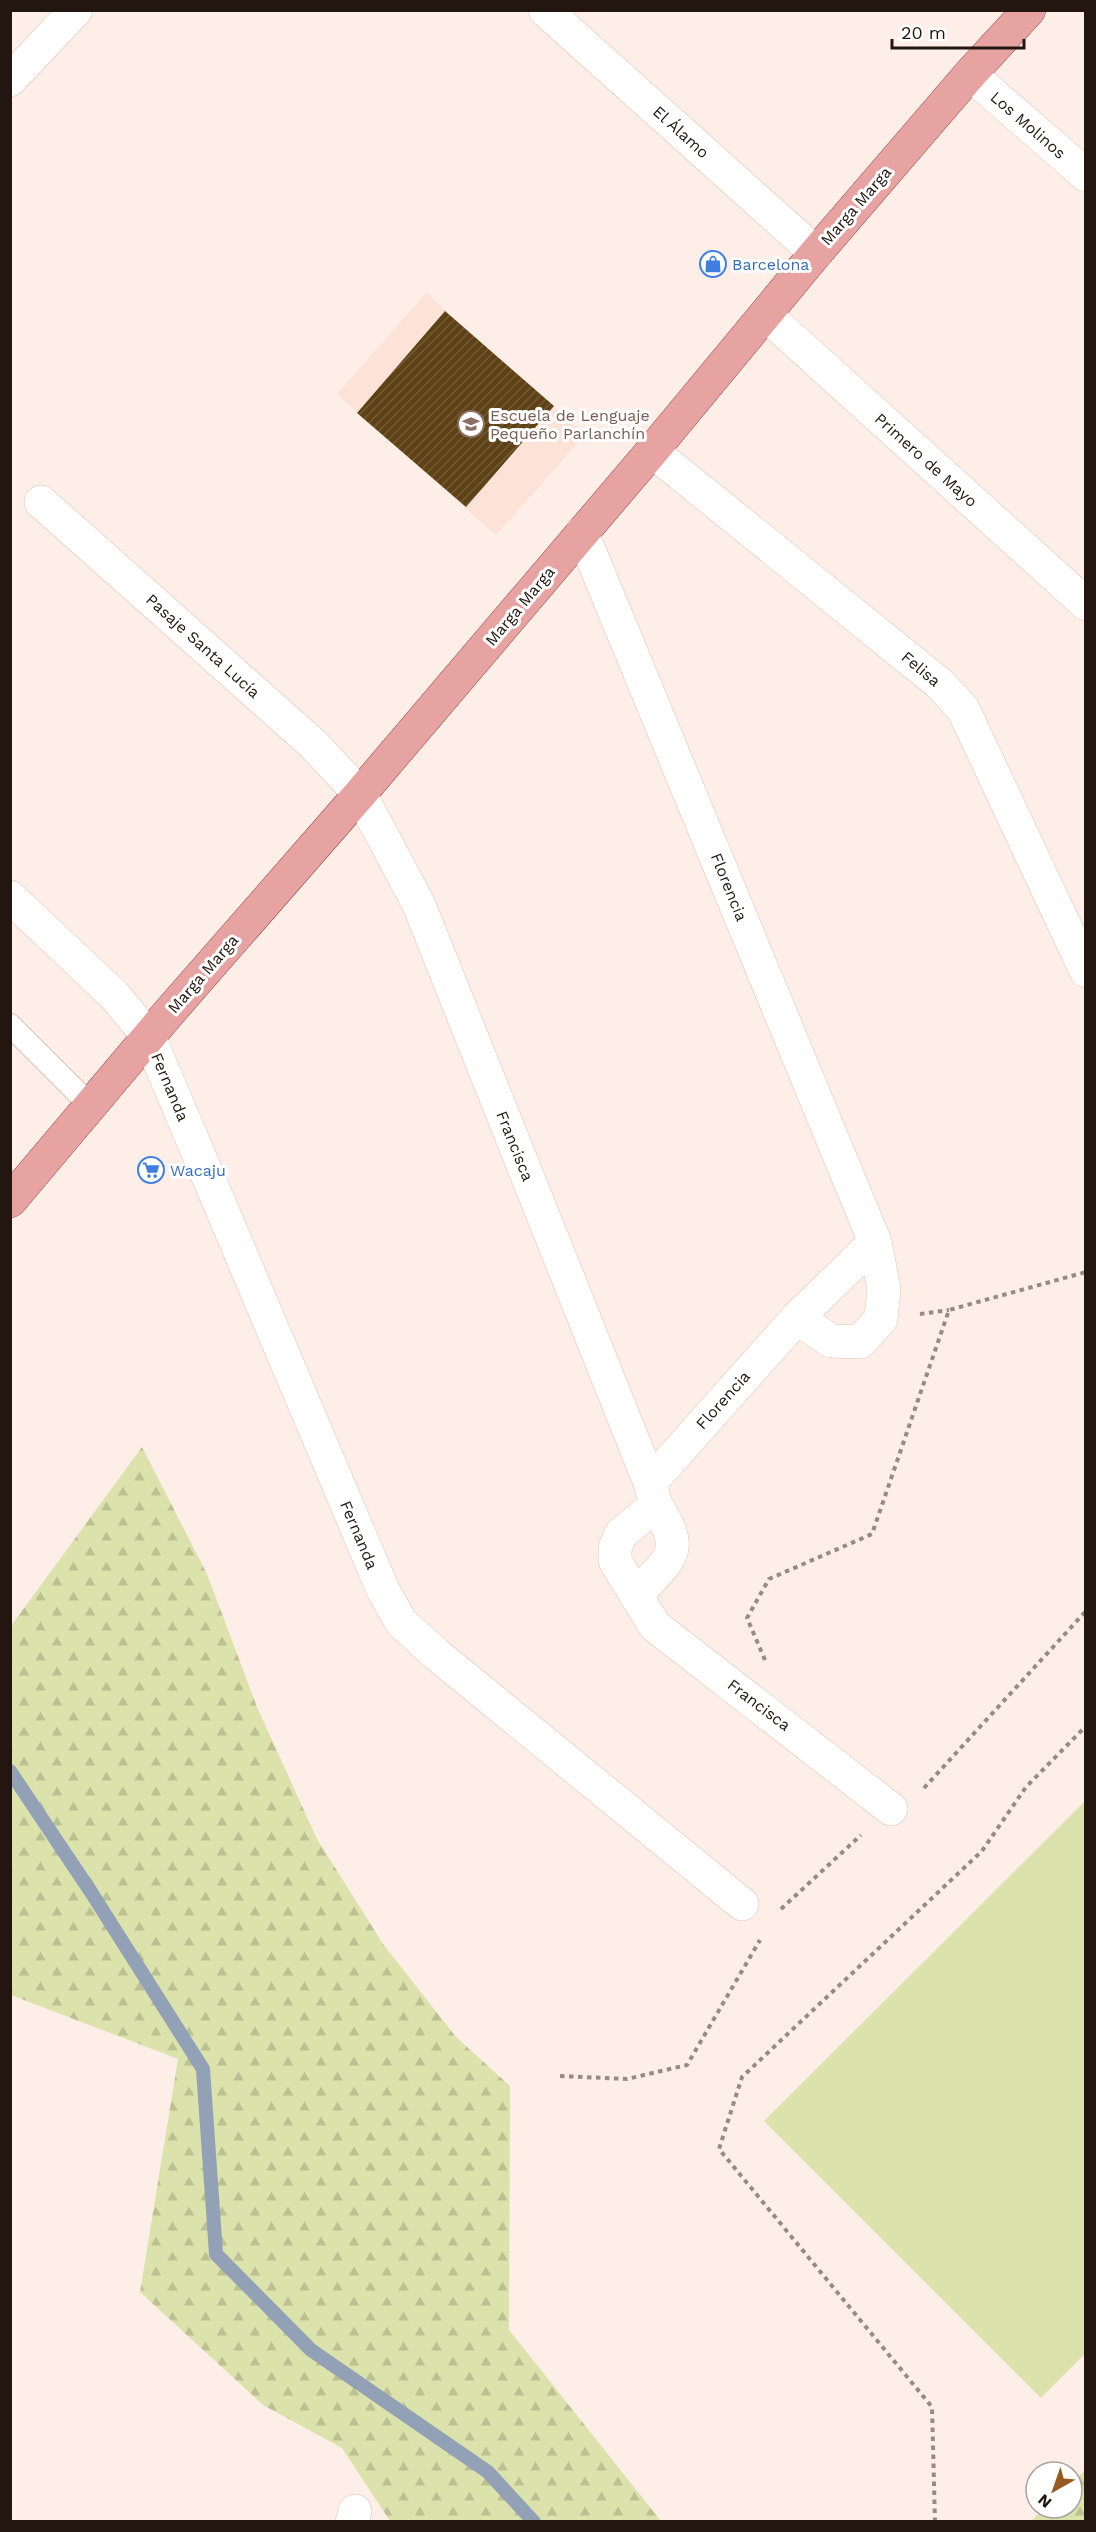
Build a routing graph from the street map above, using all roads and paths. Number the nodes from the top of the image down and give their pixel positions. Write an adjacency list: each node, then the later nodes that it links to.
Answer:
1 (76, 10): 5 (street)
2 (545, 10): 7 (street, El Álamo)
3 (1029, 10): 4 (main road, Marga Marga)
4 (970, 74): 6 (street, Los Molinos); 7 (main road, Marga Marga)
5 (10, 80)
6 (1086, 175)
7 (816, 253): 8 (main road, Marga Marga)
8 (766, 315): 9 (main road, Marga Marga); 12 (street, Primero de Mayo)
9 (652, 451): 11 (main road, Marga Marga); 15 (street, Felisa)
10 (41, 502): 13 (street, Pasaje Santa Lucía)
11 (582, 533): 13 (main road, Marga Marga); 20 (street, Florencia)
12 (1086, 604)
13 (360, 794): 17 (main road, Marga Marga); 23 (street, Francisca)
14 (10, 897): 17 (street, Fernanda)
15 (1086, 971)
16 (10, 1025): 18 (lane)
17 (149, 1037): 18 (main road, Marga Marga); 29 (street, Fernanda)
18 (90, 1106): 19 (main road, Marga Marga)
19 (10, 1201)
20 (875, 1242): 22 (street, Florencia); 22 (street, Florencia)
21 (1086, 1272): 26 (path)
22 (797, 1318): 23 (street, Florencia)
23 (653, 1494): 24 (street, Francisca); 24 (street, Francisca)
24 (636, 1595): 28 (street, Francisca)
25 (1086, 1611): 28 (path)
26 (769, 1670)
27 (1086, 1726): 33 (path)
28 (891, 1809): 30 (path)
29 (742, 1905)
30 (773, 1916)
31 (762, 1936): 32 (path)
32 (560, 2076)
33 (935, 2522)

